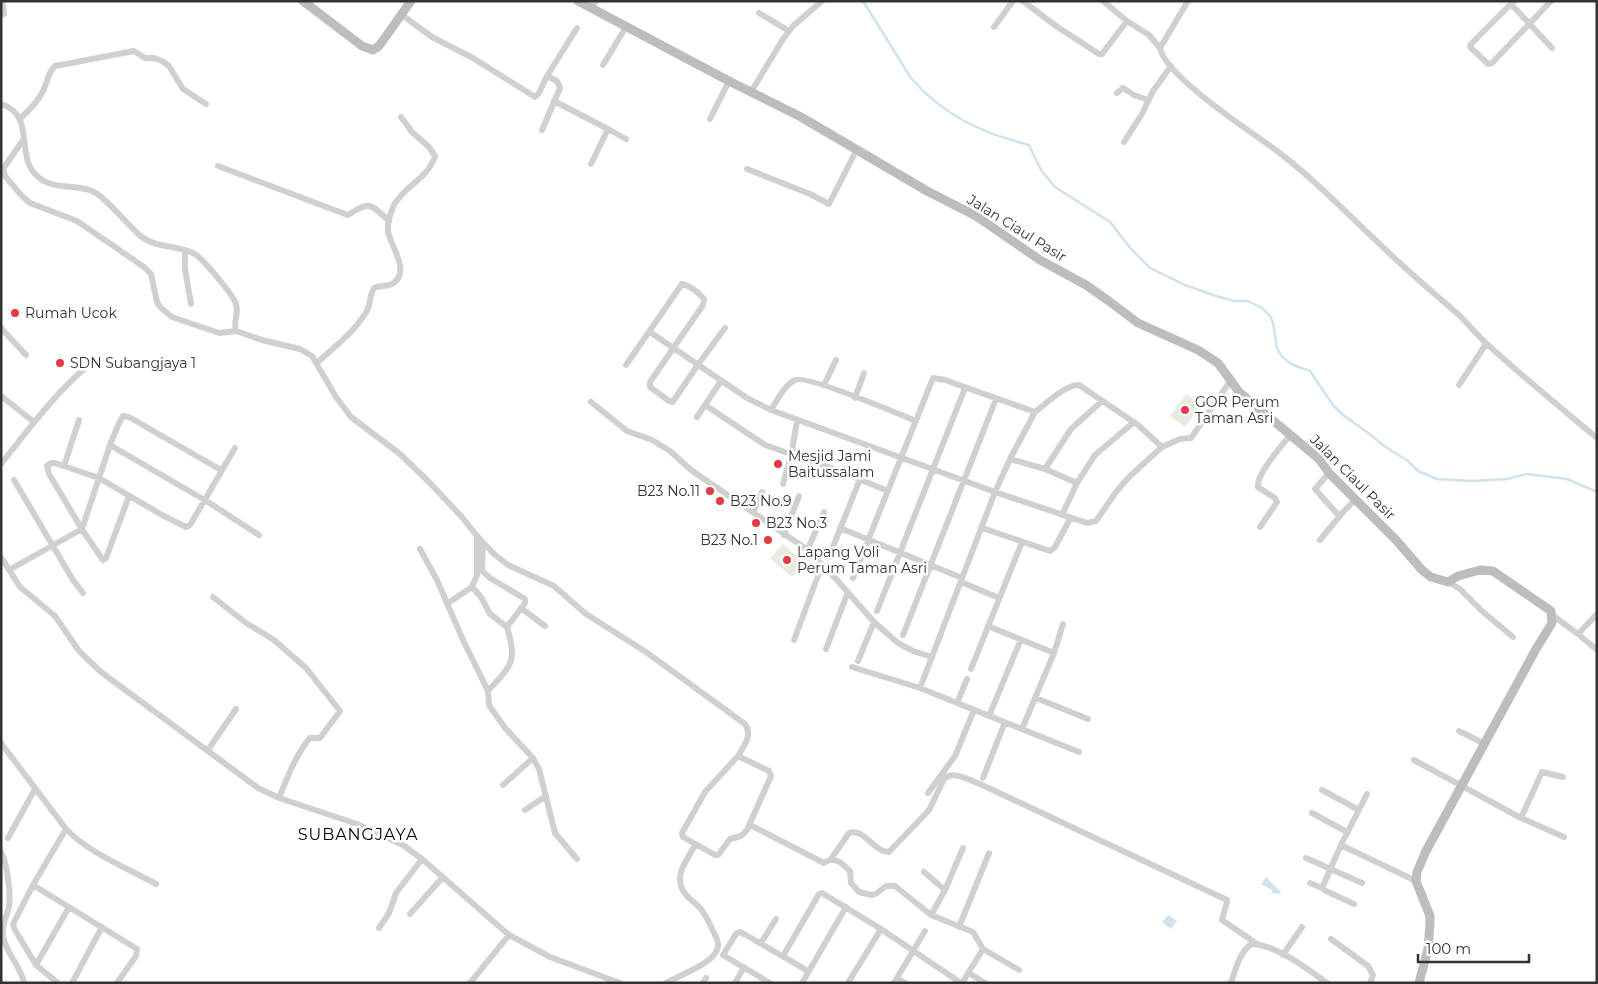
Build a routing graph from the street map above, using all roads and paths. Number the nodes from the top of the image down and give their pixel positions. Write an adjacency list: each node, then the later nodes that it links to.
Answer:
1 (2, 1): 14 (street)
2 (303, 1): 15 (street)
3 (411, 1): 15 (street)
4 (578, 1): 12 (street, Jalan Ciaul Pasir)
5 (822, 1): 21 (street)
6 (1013, 1): 19 (street)
7 (1022, 1): 16 (street)
8 (1103, 1): 16 (street)
9 (1188, 1): 22 (street)
10 (1551, 1): 17 (street)
11 (1512, 3): 17 (street); 17 (street)
12 (593, 5): 18 (street, Jalan Ciaul Pasir)
13 (759, 13): 21 (street)
14 (4, 14)
15 (402, 15): 26 (street)
16 (1127, 21): 22 (street)
17 (1529, 23): 23 (street)
18 (626, 27): 24 (street); 27 (street, Jalan Ciaul Pasir)
19 (994, 27)
20 (577, 28): 26 (street)
21 (790, 31): 28 (street)
22 (1160, 48): 25 (street)
23 (1552, 48)
24 (603, 65)
25 (1171, 66): 30 (street); 53 (street)
26 (547, 76): 31 (street)
27 (729, 81): 28 (street, Jalan Ciaul Pasir); 36 (street)
28 (751, 92): 42 (street, Jalan Ciaul Pasir)
29 (1117, 92): 30 (street)
30 (1148, 100): 41 (street)
31 (554, 101): 37 (street); 38 (street)
32 (1, 104): 35 (street)
33 (206, 104): 35 (street)
34 (401, 117): 46 (street)
35 (21, 118): 40 (street)
36 (710, 119)
37 (608, 129): 39 (street); 43 (street)
38 (542, 130)
39 (626, 139)
40 (23, 140): 47 (street); 51 (street)
41 (1124, 142)
42 (856, 150): 45 (street); 62 (street, Jalan Ciaul Pasir)
43 (591, 164)
44 (218, 166): 46 (street)
45 (747, 169)
46 (389, 221): 57 (street)
47 (185, 250): 48 (street); 51 (street)
48 (191, 304)
49 (1, 328): 55 (street)
50 (724, 328): 59 (street)
51 (236, 331): 57 (street)
52 (650, 332): 54 (street); 54 (street); 58 (street)
53 (1486, 344): 65 (street); 82 (street)
54 (674, 349): 59 (street); 59 (street)
55 (26, 355)
56 (836, 360): 64 (street)
57 (317, 363): 119 (street)
58 (626, 365)
59 (697, 366): 63 (street)
60 (85, 368): 79 (street)
61 (864, 373): 68 (street)
62 (1231, 380): 81 (street, Jalan Ciaul Pasir); 84 (street)
63 (721, 381): 72 (street); 73 (street)
64 (824, 385): 68 (street); 73 (street)
65 (1459, 385)
66 (965, 388): 69 (street); 78 (street); 91 (street)
67 (1, 396): 79 (street)
68 (855, 398): 78 (street)
69 (996, 399): 74 (street); 98 (street)
70 (1102, 401): 74 (street); 80 (street); 92 (street)
71 (591, 402): 108 (street)
72 (705, 406): 75 (street); 86 (street)
73 (771, 410): 77 (street)
74 (1035, 412): 88 (street)
75 (697, 417)
76 (79, 420): 90 (street)
77 (797, 421): 86 (street); 87 (street)
78 (916, 421): 87 (street)
79 (34, 422): 89 (street)
80 (1134, 422): 84 (street); 99 (street)
81 (1290, 435): 94 (street, Jalan Ciaul Pasir); 113 (street)
82 (1597, 438)
83 (110, 445): 93 (street); 95 (street); 106 (street)
84 (1162, 447): 112 (street)
85 (235, 448): 93 (street)
86 (791, 456): 96 (street); 100 (street)
87 (901, 458): 91 (street); 101 (street)
88 (1010, 459): 92 (street); 103 (street)
89 (1, 464)
90 (64, 466): 95 (street); 116 (street)
91 (933, 469): 98 (street); 127 (street)
92 (1045, 469): 99 (street)
93 (221, 470): 106 (street)
94 (1329, 473): 107 (street, Jalan Ciaul Pasir); 111 (street)
95 (98, 478): 104 (street); 116 (street)
96 (860, 479): 101 (street); 114 (street)
97 (14, 480): 124 (street)
98 (964, 480): 103 (street); 131 (street)
99 (1077, 483): 110 (street)
100 (783, 484)
101 (888, 491): 120 (street)
102 (762, 492): 108 (street)
103 (995, 492): 110 (street); 115 (street)
104 (129, 496): 106 (street); 116 (street)
105 (799, 496): 118 (street)
106 (204, 500): 117 (street)
107 (1355, 500): 111 (street); 136 (street, Jalan Ciaul Pasir)
108 (753, 512): 118 (street)
109 (824, 512): 126 (street)
110 (1062, 515): 112 (street)
111 (1339, 516): 121 (street)
112 (1070, 518): 122 (street)
113 (1260, 527)
114 (840, 528): 120 (street); 129 (street)
115 (982, 528): 122 (street); 135 (street)
116 (82, 529): 124 (street)
117 (259, 535)
118 (784, 535): 126 (street)
119 (477, 536): 123 (street); 133 (street)
120 (868, 540): 127 (street); 134 (street)
121 (1320, 540)
122 (1022, 542): 141 (street)
123 (483, 543): 133 (street); 180 (street)
124 (52, 545): 132 (street); 139 (street)
125 (420, 550): 142 (street)
126 (807, 551): 130 (street)
127 (900, 553): 131 (street); 144 (street)
128 (1, 557): 132 (street)
129 (828, 557)
130 (822, 565): 138 (street); 156 (street)
131 (930, 565): 135 (street); 153 (street)
132 (9, 570): 178 (street)
133 (480, 573): 137 (street); 143 (street)
134 (853, 578)
135 (962, 580): 141 (street); 160 (street)
136 (1448, 582): 146 (street); 154 (street)
137 (472, 587): 142 (street); 151 (street)
138 (848, 592): 147 (street); 157 (street)
139 (83, 593)
140 (213, 597): 192 (street)
141 (999, 598): 150 (street)
142 (448, 603): 166 (street)
143 (521, 608): 149 (street); 151 (street)
144 (877, 611)
145 (1597, 614): 152 (street)
146 (1552, 615): 152 (street); 176 (street)
147 (874, 622): 160 (street); 161 (street)
148 (1062, 624): 159 (street)
149 (545, 626)
150 (988, 626): 155 (street); 163 (street)
151 (507, 627): 166 (street)
152 (1578, 634): 158 (street)
153 (903, 636)
154 (1513, 637)
155 (1021, 639): 159 (street); 171 (street)
156 (794, 640)
157 (826, 649)
158 (1597, 650)
159 (1054, 653): 167 (street)
160 (932, 657): 165 (street)
161 (858, 661)
162 (852, 667): 165 (street)
163 (971, 669)
164 (967, 679): 168 (street)
165 (920, 688): 168 (street)
166 (488, 691): 181 (street)
167 (1036, 698): 172 (street); 174 (street)
168 (957, 703): 170 (street)
169 (236, 709): 178 (street)
170 (974, 710): 171 (street); 189 (street)
171 (989, 716): 173 (street)
172 (1088, 719)
173 (1005, 722): 174 (street); 184 (street)
174 (1022, 730): 179 (street)
175 (1459, 731): 176 (street)
176 (1485, 744): 186 (street)
177 (2, 745): 187 (street)
178 (208, 750): 192 (street)
179 (1079, 752)
180 (738, 756): 197 (street); 202 (street)
181 (533, 758): 185 (street); 191 (street)
182 (1414, 760): 186 (street)
183 (1562, 777): 196 (street)
184 (983, 778)
185 (502, 785)
186 (1462, 785): 196 (street); 214 (street)
187 (35, 789): 198 (street); 201 (street)
188 (1322, 790): 194 (street)
189 (928, 793)
190 (1367, 794): 194 (street)
191 (546, 796): 193 (street); 209 (street)
192 (279, 798): 208 (street)
193 (526, 810)
194 (1359, 810): 199 (street)
195 (1312, 814): 199 (street)
196 (1521, 818): 200 (street)
197 (750, 826): 202 (street); 210 (street)
198 (66, 829): 217 (street); 218 (street)
199 (1347, 832): 203 (street)
200 (1564, 837)
201 (8, 838)
202 (695, 845): 254 (street)
203 (1341, 845): 211 (street); 214 (street)
204 (963, 848): 220 (street)
205 (1, 852): 248 (street)
206 (990, 853): 228 (street)
207 (1306, 858): 211 (street)
208 (422, 859): 213 (street); 230 (street)
209 (577, 859)
210 (831, 859): 225 (street); 236 (street)
211 (1330, 869): 216 (street); 219 (street)
212 (924, 872): 220 (street)
213 (443, 877): 224 (street); 233 (street)
214 (1416, 881): 264 (street)
215 (1310, 883): 219 (street)
216 (1362, 883)
217 (156, 884)
218 (33, 885): 222 (street); 241 (street)
219 (1322, 888): 221 (street)
220 (945, 890): 225 (street)
221 (1354, 904)
222 (69, 907): 227 (street); 241 (street)
223 (846, 907): 231 (street); 240 (street); 244 (street)
224 (410, 914)
225 (931, 915): 228 (street)
226 (776, 919): 235 (street)
227 (102, 927): 250 (street); 251 (street)
228 (959, 927): 237 (street)
229 (1302, 927): 239 (street)
230 (379, 928)
231 (881, 929): 238 (street); 257 (street)
232 (925, 931): 238 (street)
233 (509, 935): 252 (street); 253 (street)
234 (1331, 939): 263 (street)
235 (761, 943): 240 (street); 242 (street)
236 (1257, 944): 239 (street); 261 (street)
237 (981, 947): 243 (street); 245 (street)
238 (913, 950): 246 (street); 259 (street)
239 (1283, 954): 262 (street)
240 (783, 956): 244 (street)
241 (36, 965): 249 (street)
242 (744, 967): 247 (street); 255 (street)
243 (1019, 970)
244 (808, 971): 256 (street)
245 (968, 973): 259 (street); 260 (street)
246 (895, 980): 258 (street)
247 (769, 982)
248 (24, 983)
249 (58, 983)
250 (72, 983)
251 (117, 983)
252 (470, 983)
253 (620, 983)
254 (666, 983)
255 (735, 983)
256 (802, 983)
257 (848, 983)
258 (905, 983)
259 (961, 983)
260 (985, 983)
261 (1231, 983)
262 (1327, 983)
263 (1370, 983)
264 (1419, 983)

